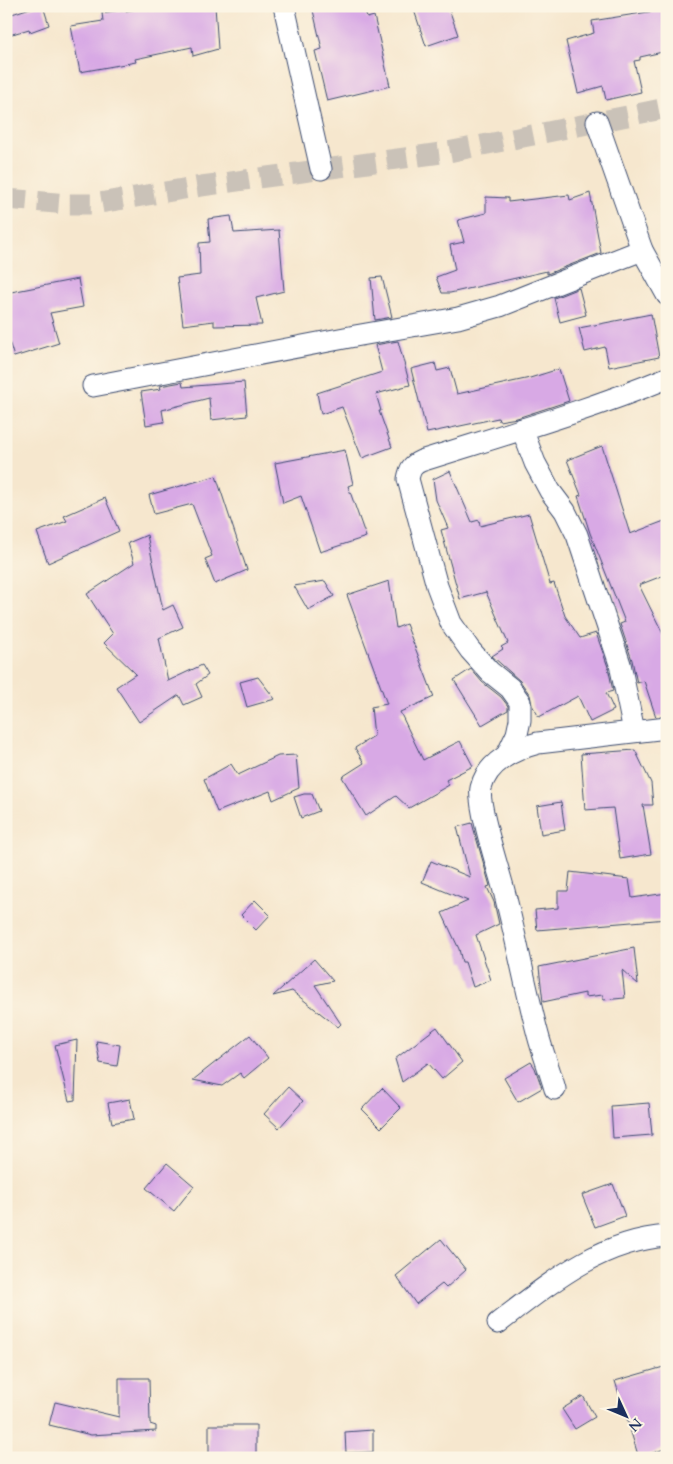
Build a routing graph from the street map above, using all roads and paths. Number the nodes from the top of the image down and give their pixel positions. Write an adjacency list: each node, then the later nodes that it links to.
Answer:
1 (284, 6): 3 (street)
2 (596, 122): 4 (street)
3 (321, 169)
4 (642, 250): 5 (street); 7 (street)
5 (667, 296)
6 (667, 378): 8 (street)
7 (93, 386)
8 (522, 429): 10 (street); 11 (street)
9 (666, 729): 10 (street)
10 (634, 731): 11 (street)
11 (507, 755): 12 (street)
12 (555, 1090)
13 (667, 1236): 14 (street)
14 (498, 1323)

